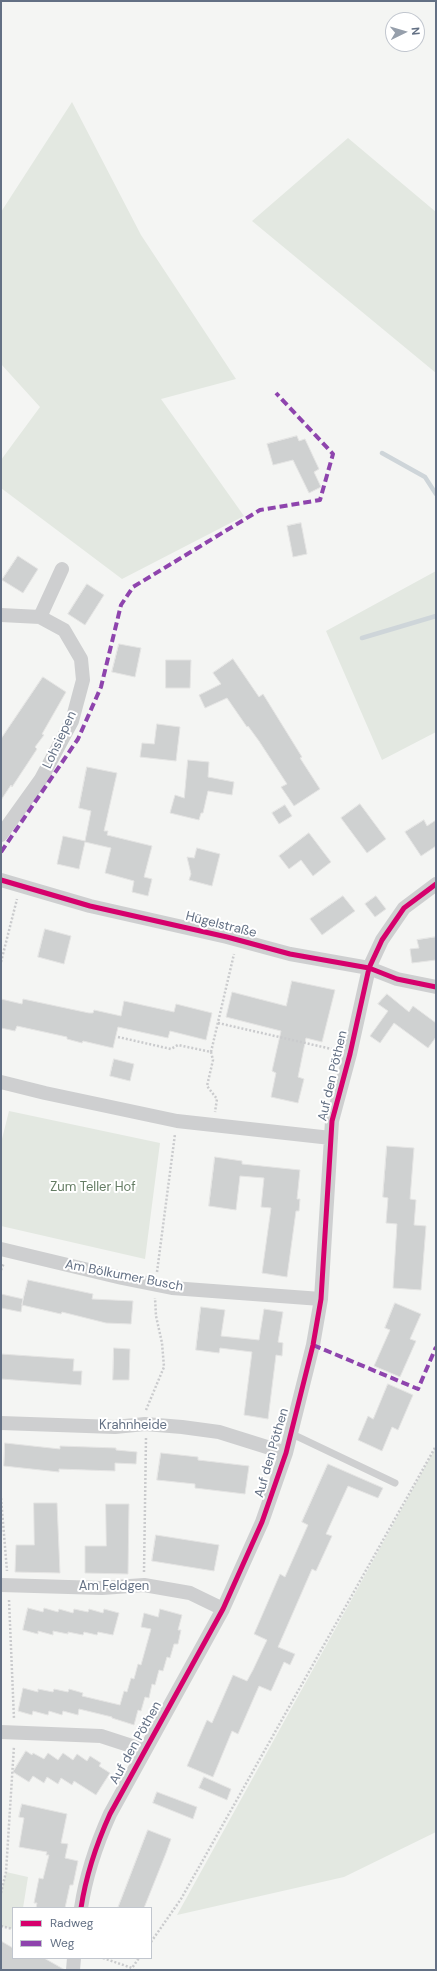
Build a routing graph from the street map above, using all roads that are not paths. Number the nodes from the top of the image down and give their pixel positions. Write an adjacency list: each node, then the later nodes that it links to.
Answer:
1 (62, 569): 3 (street)
2 (1, 615): 3 (street, Lohsiepen)
3 (40, 617): 4 (street, Lohsiepen)
4 (1, 835)
5 (1, 880): 7 (street, Hügelstraße)
6 (436, 884): 7 (street, Auf den Pöthen)
7 (369, 968): 8 (street, Hügelstraße); 10 (street, Auf den Pöthen)
8 (436, 987)
9 (1, 1082): 10 (street)
10 (331, 1138): 12 (street, Auf den Pöthen)
11 (1, 1249): 12 (street, Am Bölkumer Busch)
12 (321, 1299): 14 (street, Auf den Pöthen)
13 (1, 1423): 15 (street, Krahnheide)
14 (290, 1433): 15 (street, Auf den Pöthen); 16 (lane)
15 (286, 1453): 18 (street, Auf den Pöthen)
16 (395, 1483)
17 (5, 1585): 18 (street, Am Feldgen)
18 (223, 1609): 20 (street, Auf den Pöthen)
19 (8, 1733): 20 (street)
20 (144, 1750): 21 (street, Auf den Pöthen)
21 (81, 1907)
22 (74, 1959): 23 (street)
23 (73, 1970)

